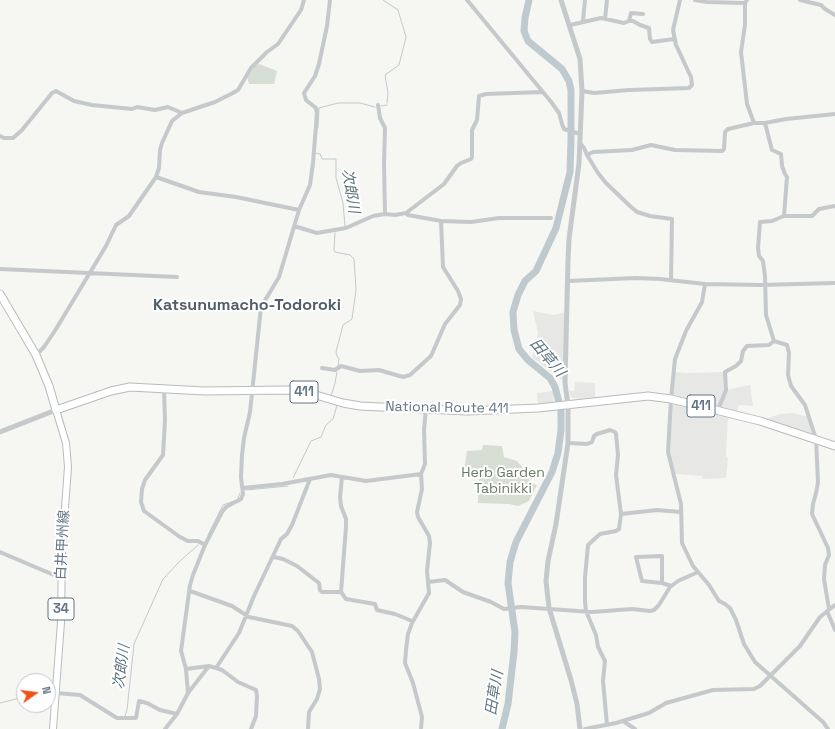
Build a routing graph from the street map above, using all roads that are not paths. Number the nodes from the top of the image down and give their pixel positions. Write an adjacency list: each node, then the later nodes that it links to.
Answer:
1 (304, 0): 22 (street)
2 (330, 0): 32 (street)
3 (467, 0): 20 (street)
4 (561, 0): 17 (street)
5 (585, 0): 16 (street)
6 (607, 0): 14 (street)
7 (680, 0): 18 (street)
8 (695, 0): 10 (street)
9 (800, 0): 11 (street)
10 (746, 1): 24 (street)
11 (812, 1): 13 (street)
12 (643, 14): 15 (street)
13 (835, 14)
14 (605, 19): 15 (street); 16 (street)
15 (630, 21): 18 (street)
16 (583, 22): 17 (street)
17 (570, 25): 19 (street)
18 (674, 39): 19 (street)
19 (582, 91): 26 (street)
20 (542, 92): 26 (street); 33 (street)
21 (378, 105): 34 (street)
22 (182, 113): 27 (street); 30 (street)
23 (835, 114): 25 (street)
24 (754, 123): 25 (street); 29 (street)
25 (765, 123): 35 (street)
26 (578, 134): 28 (street)
27 (0, 136)
28 (580, 143): 29 (street); 43 (street)
29 (587, 156): 42 (street)
30 (156, 177): 32 (street); 40 (street)
31 (835, 206): 35 (street)
32 (299, 210): 38 (street)
33 (406, 213): 34 (street); 37 (street)
34 (385, 214): 38 (street)
35 (784, 216): 46 (street)
36 (551, 218): 37 (street)
37 (440, 221): 50 (street)
38 (294, 226): 52 (street)
39 (0, 269): 40 (street)
40 (90, 273): 41 (street); 49 (street)
41 (176, 277)
42 (671, 280): 43 (street); 45 (street)
43 (568, 282): 54 (street)
44 (835, 283): 46 (street)
45 (705, 284): 46 (street); 53 (street)
46 (765, 285): 48 (street)
47 (0, 294): 49 (highway)
48 (774, 341): 57 (street); 59 (street)
49 (36, 355): 56 (highway)
50 (322, 368)
51 (164, 390): 52 (highway, National Route 411 / 411); 56 (highway, National Route 411 / 411); 68 (street)
52 (252, 391): 55 (highway, National Route 411 / 411); 65 (street)
53 (671, 399): 54 (highway, National Route 411 / 411); 57 (highway, National Route 411 / 411); 66 (street)
54 (565, 405): 55 (highway, National Route 411 / 411); 60 (street)
55 (426, 409): 62 (street)
56 (56, 410): 58 (street); 72 (main road, 白井甲州線 / 34)
57 (718, 410): 59 (highway, National Route 411 / 411)
58 (0, 432)
59 (816, 439): 61 (highway, National Route 411 / 411); 81 (street)
60 (568, 443): 67 (street); 79 (street)
61 (835, 446)
62 (421, 474): 63 (street); 73 (street)
63 (342, 477): 64 (street); 77 (street)
64 (310, 479): 65 (street); 70 (street)
65 (242, 488): 68 (street)
66 (681, 512): 67 (street); 71 (street)
67 (621, 514): 80 (street)
68 (205, 545): 76 (street)
69 (0, 552): 72 (street)
70 (274, 557): 77 (street); 82 (street)
71 (698, 572): 75 (street); 88 (street)
72 (61, 578): 89 (main road, 白井甲州線 / 34)
73 (428, 582): 79 (street); 83 (street)
74 (662, 583): 74 (street); 75 (street)
75 (671, 586): 80 (street)
76 (190, 591): 82 (street); 87 (street)
77 (341, 592): 83 (street)
78 (835, 605): 81 (street)
79 (549, 608): 80 (street); 100 (street)
80 (586, 610): 94 (street)
81 (828, 610): 84 (street); 88 (street)
82 (246, 615): 86 (street); 98 (street)
83 (412, 621): 99 (street)
84 (835, 630)
85 (208, 666): 86 (street); 87 (street); 90 (street)
86 (216, 668): 97 (street)
87 (186, 669): 90 (street)
88 (770, 676): 93 (street); 103 (street)
89 (56, 693): 92 (street)
90 (188, 693): 92 (street)
91 (54, 713): 95 (main road, 白井甲州線 / 34)
92 (178, 714): 96 (street)
93 (623, 721): 94 (street); 102 (street)
94 (606, 727): 101 (street)
95 (53, 729)
96 (165, 729)
97 (251, 729)
98 (308, 729)
99 (421, 729)
100 (580, 729)
101 (585, 729)
102 (634, 729)
103 (828, 729)

